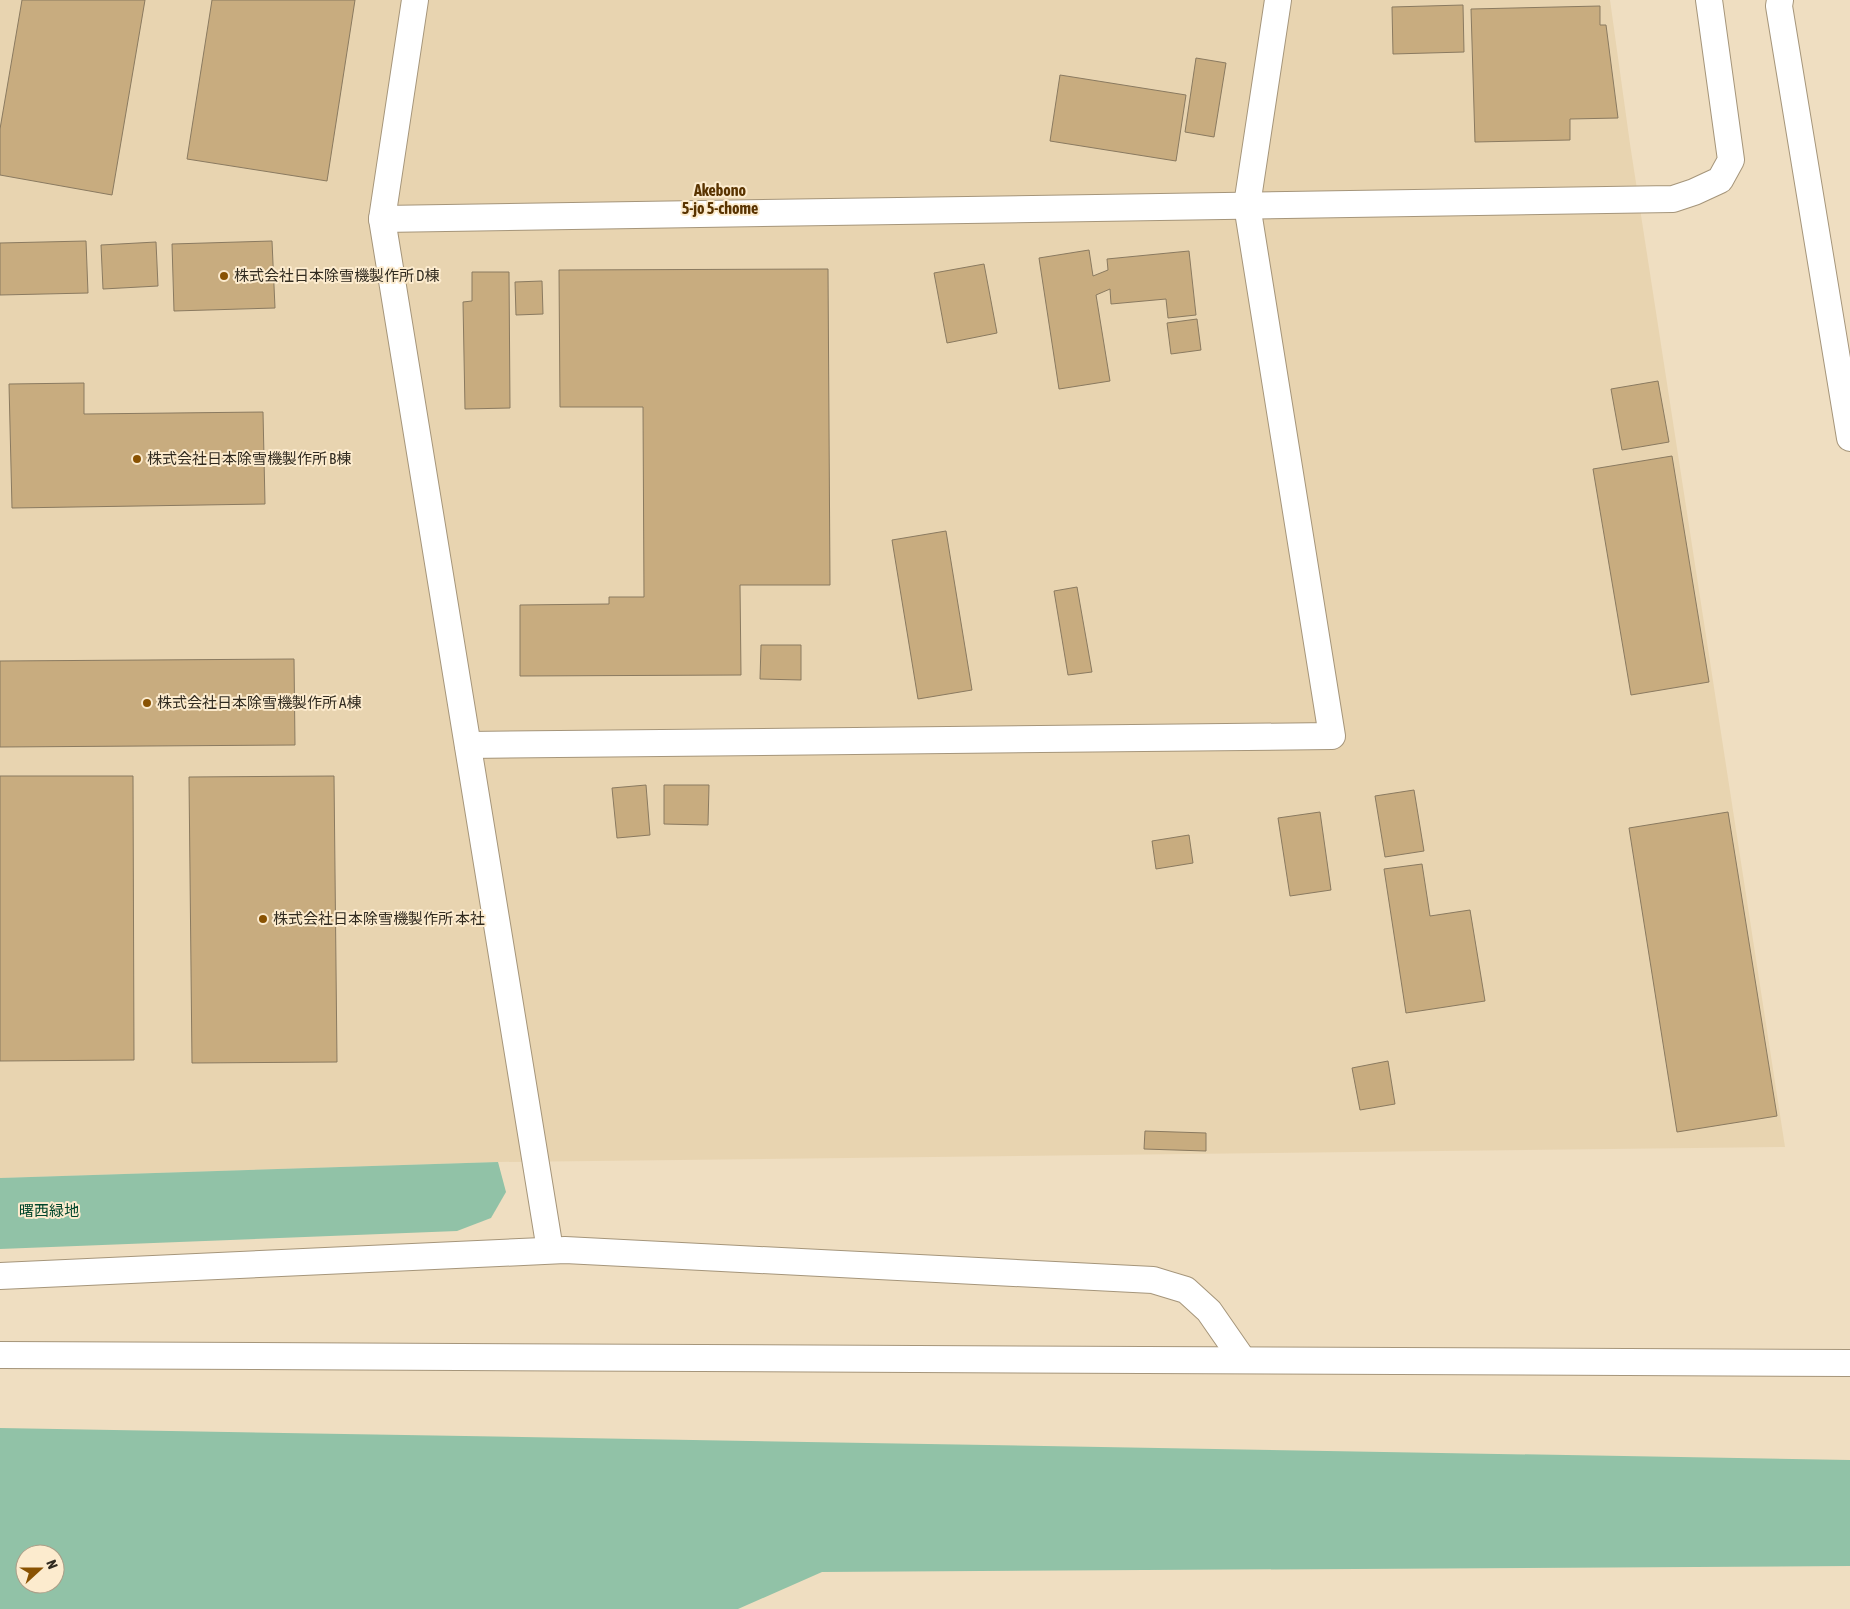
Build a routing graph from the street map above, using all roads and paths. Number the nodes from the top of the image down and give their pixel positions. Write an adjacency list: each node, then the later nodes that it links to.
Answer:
1 (415, 0): 6 (street)
2 (1278, 0): 5 (street)
3 (1709, 0): 5 (street)
4 (1780, 0): 7 (street)
5 (1247, 205): 6 (street); 8 (street)
6 (382, 220): 8 (street)
7 (1850, 438)
8 (468, 745): 9 (street)
9 (550, 1250): 10 (street); 12 (street)
10 (0, 1276)
11 (0, 1355): 12 (street)
12 (1243, 1360): 13 (street)
13 (1850, 1363)

